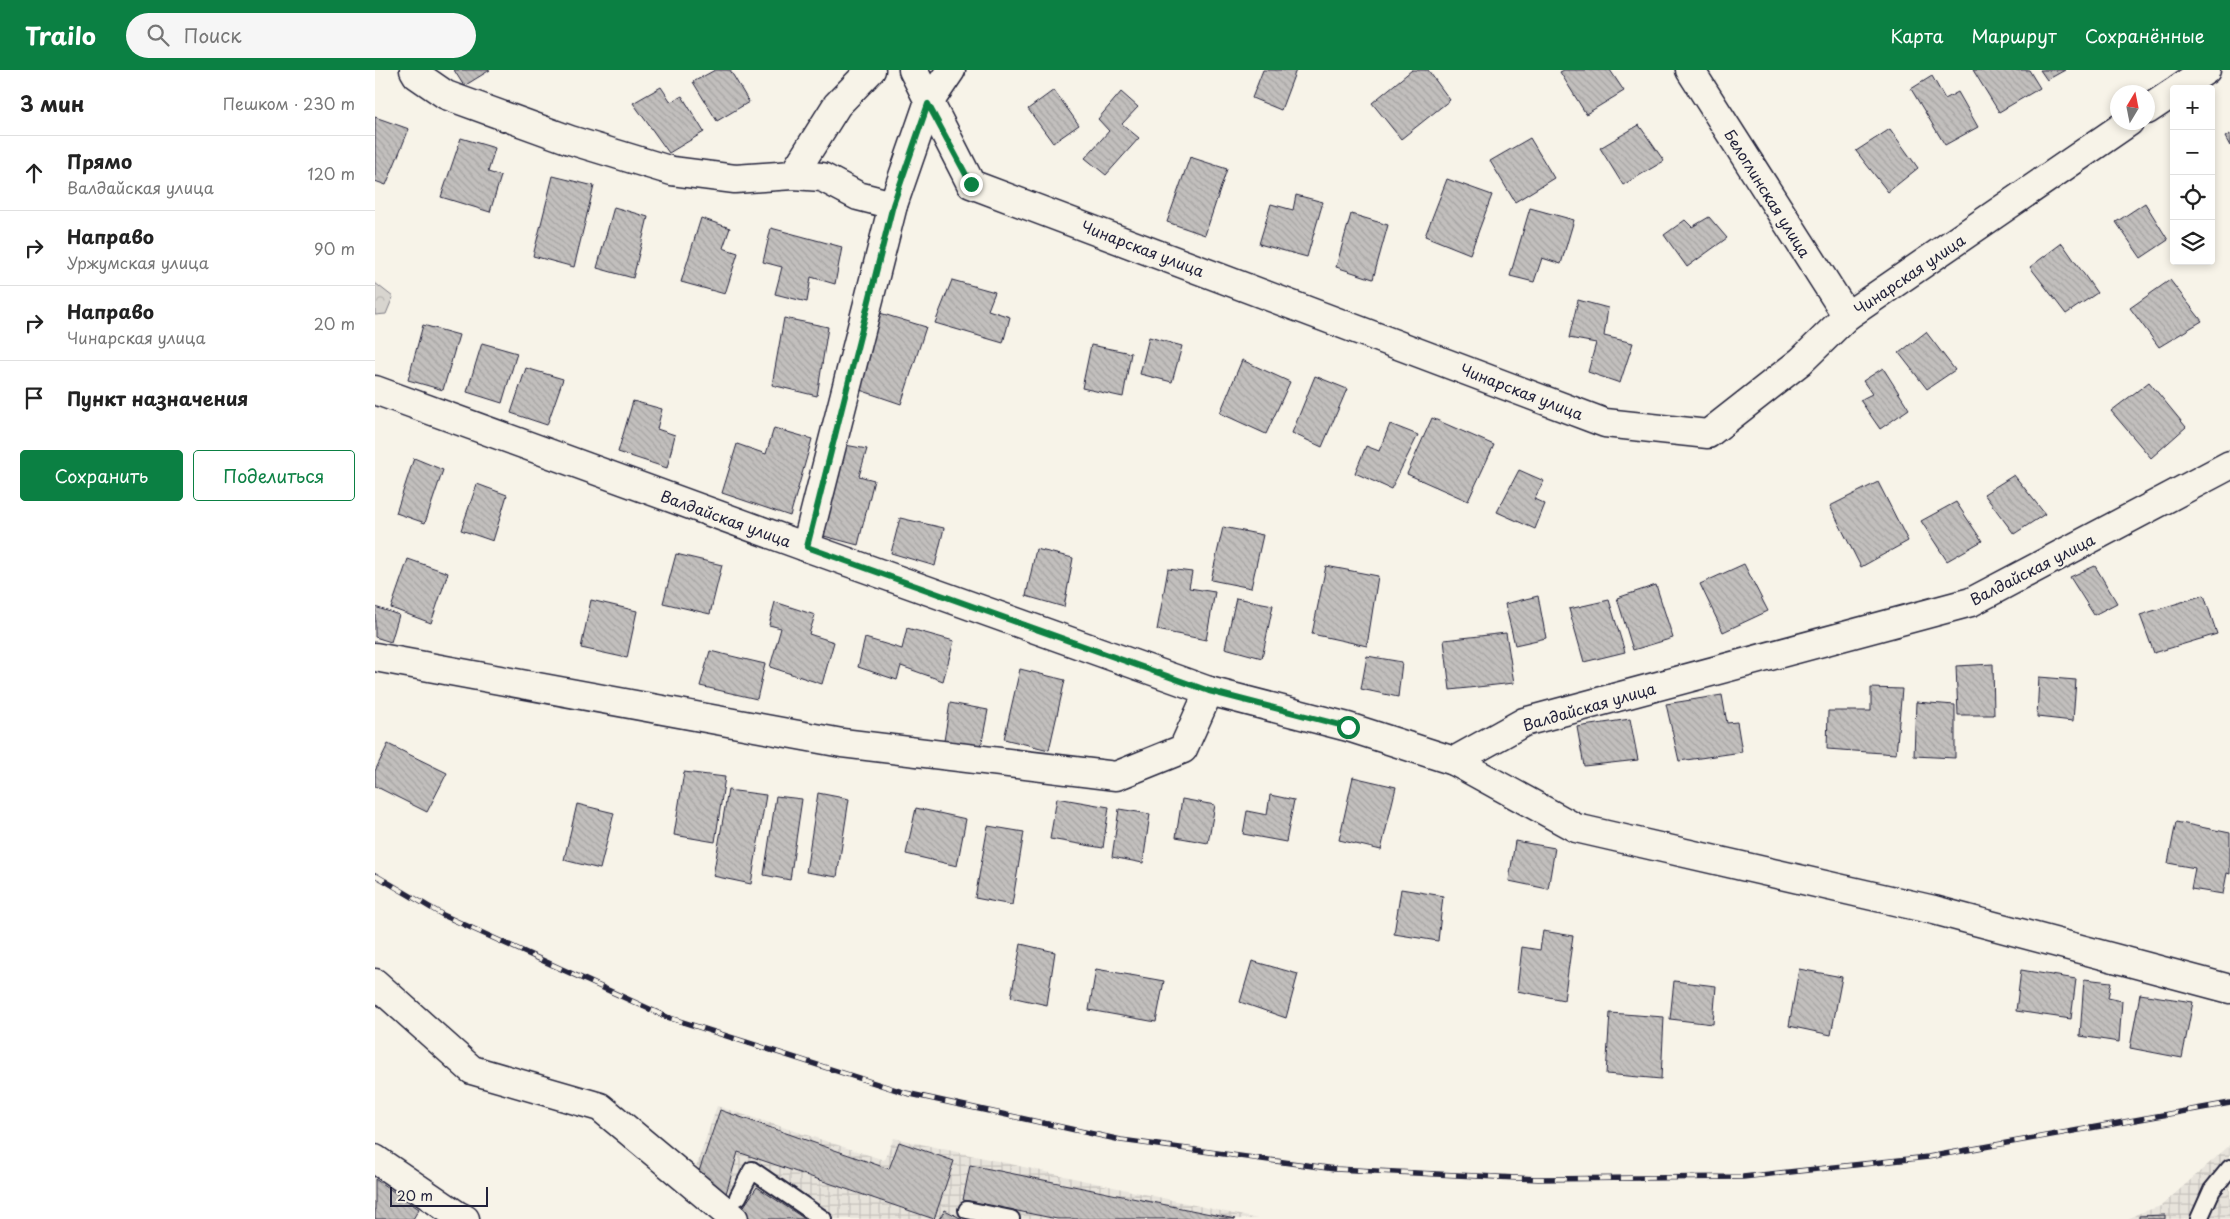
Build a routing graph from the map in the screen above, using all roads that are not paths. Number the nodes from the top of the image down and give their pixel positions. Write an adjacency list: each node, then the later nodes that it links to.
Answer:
1 (414, 70): 12 (street)
2 (871, 70): 12 (street)
3 (913, 70): 9 (street, Чинарская улица)
4 (951, 70): 9 (street)
5 (1690, 70): 14 (street, Белоглинская улица)
6 (2205, 70): 7 (street)
7 (2184, 85)
8 (2170, 95): 10 (street)
9 (928, 104): 13 (street); 14 (street, Чинарская улица)
10 (2155, 105)
11 (2117, 130): 14 (street, Чинарская улица)
12 (793, 175): 13 (street)
13 (893, 205): 17 (street)
14 (1847, 316)
15 (375, 390): 17 (street, Валдайская улица)
16 (2230, 465): 20 (street, Валдайская улица)
17 (807, 547): 19 (street, Валдайская улица)
18 (375, 657): 19 (street)
19 (1209, 691): 20 (street, Валдайская улица)
20 (1454, 761): 22 (street)
21 (375, 983): 25 (street)
22 (2230, 989)
23 (375, 1159): 26 (street)
24 (2230, 1168): 30 (lane)
25 (736, 1208): 27 (lane)
26 (465, 1219)
27 (823, 1219)
28 (984, 1219): 29 (lane)
29 (1011, 1219)
30 (2199, 1219)

